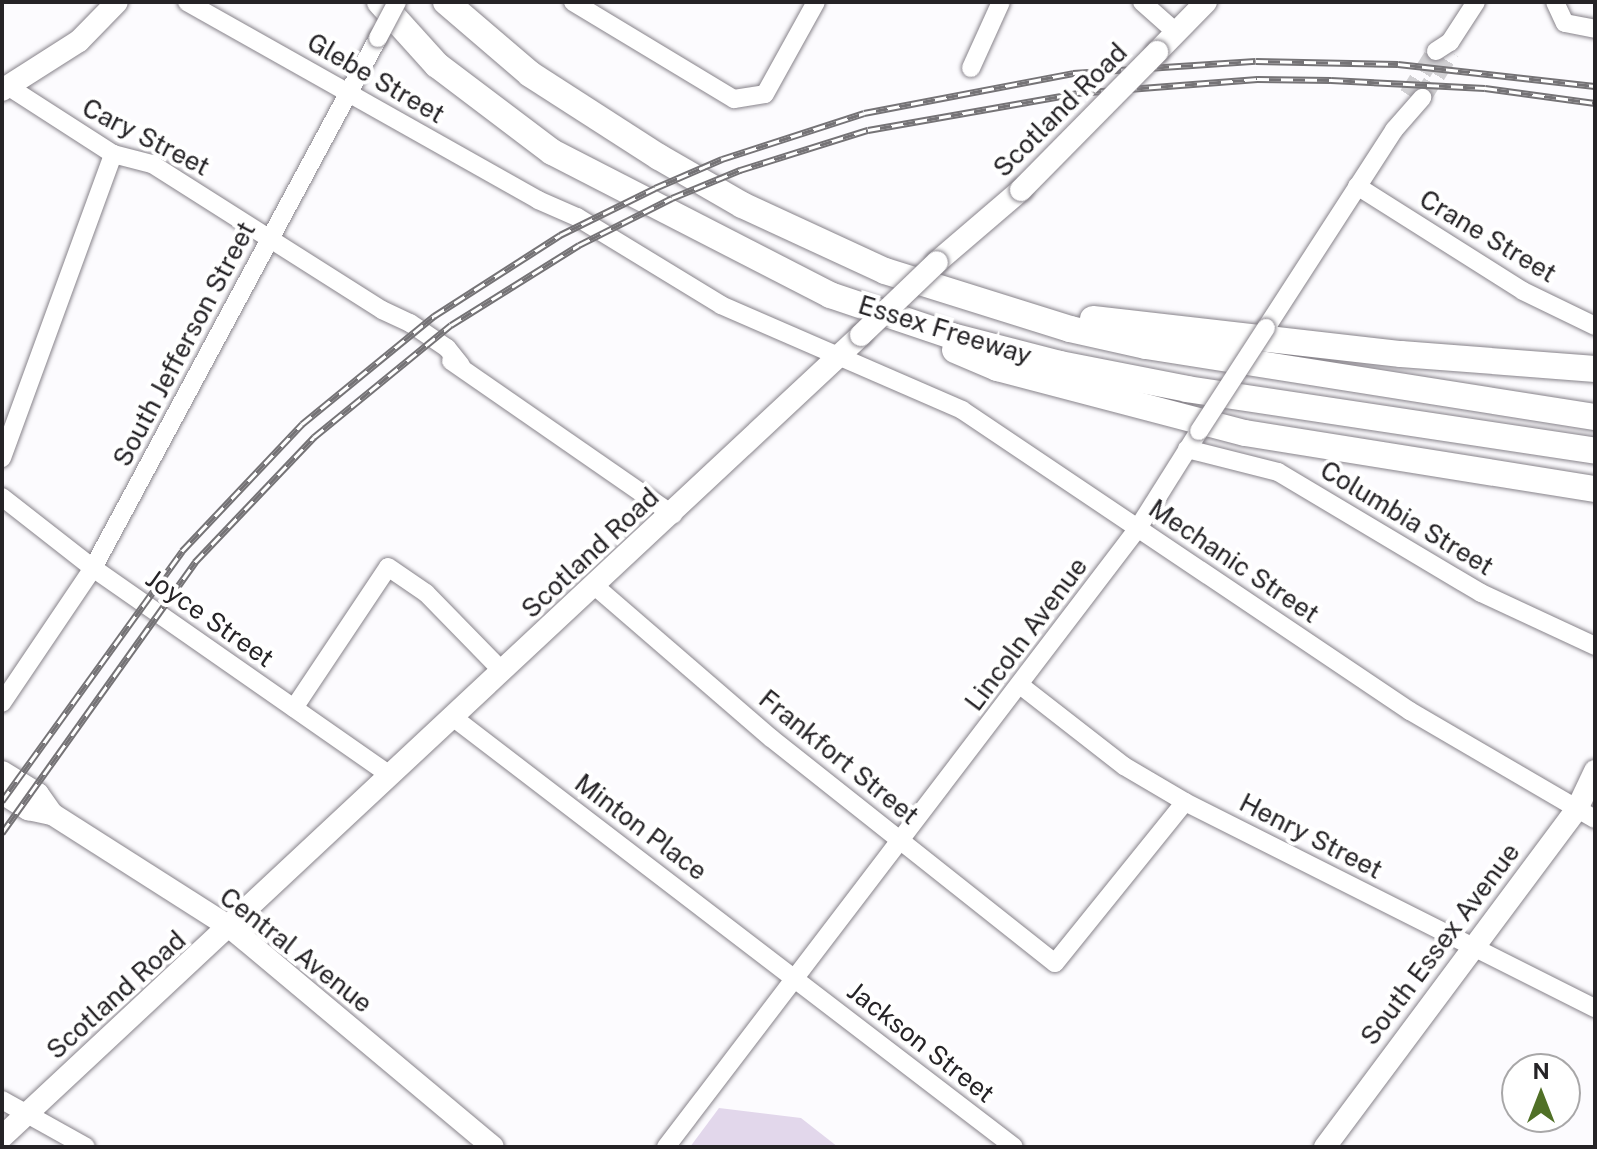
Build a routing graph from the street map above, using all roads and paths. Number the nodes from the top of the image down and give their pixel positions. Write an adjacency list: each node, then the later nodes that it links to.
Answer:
1 (117, 2): 17 (main road)
2 (187, 2): 18 (street, Glebe Street)
3 (380, 2): 23 (highway, Essex Freeway)
4 (397, 2): 18 (street, South Jefferson Street, bridge)
5 (446, 2): 24 (highway, Essex Freeway)
6 (573, 2): 7 (street)
7 (816, 2)
8 (1001, 2): 16 (street)
9 (1142, 2): 14 (street)
10 (1206, 2): 14 (main road, Scotland Road)
11 (1476, 2): 15 (street)
12 (1555, 2): 13 (street)
13 (1595, 29)
14 (1177, 33): 26 (main road, Scotland Road, bridge)
15 (1446, 48)
16 (971, 68)
17 (5, 89): 20 (street, Cary Street)
18 (350, 94): 22 (street, South Jefferson Street); 26 (street, Glebe Street)
19 (1415, 96): 21 (street, Lincoln Avenue)
20 (113, 154): 22 (street, Cary Street); 31 (street)
21 (1357, 186): 25 (street, Crane Street); 29 (street, Lincoln Avenue, bridge)
22 (271, 237): 34 (street, Cary Street); 36 (street, South Jefferson Street)
23 (830, 295): 30 (highway, Essex Freeway); 32 (highway)
24 (971, 301): 27 (highway); 28 (highway, Essex Freeway)
25 (1595, 326)
26 (840, 358): 34 (main road, Scotland Road); 35 (street, Mechanic Street)
27 (1595, 369)
28 (1595, 417)
29 (1187, 449): 35 (street, Lincoln Avenue); 38 (street, Columbia Street)
30 (1595, 451)
31 (2, 458)
32 (1595, 489)
33 (2, 497): 36 (street, Joyce Street)
34 (673, 515): 37 (main road, Scotland Road)
35 (1138, 528): 40 (street, Lincoln Avenue); 50 (street, Mechanic Street)
36 (93, 568): 41 (street, South Jefferson Street); 42 (street, Joyce Street)
37 (596, 587): 39 (main road, Scotland Road); 51 (street, Frankfort Street)
38 (1595, 646)
39 (502, 671): 42 (street); 43 (main road, Scotland Road)
40 (1020, 685): 48 (street, Henry Street); 51 (street, Lincoln Avenue)
41 (2, 703)
42 (294, 708): 46 (street, Joyce Street)
43 (454, 718): 46 (main road, Scotland Road); 54 (street, Minton Place)
44 (1595, 771): 50 (main road, South Essex Avenue)
45 (2, 772): 49 (main road, Central Avenue)
46 (391, 776): 52 (main road, Scotland Road)
47 (2, 793): 49 (main road, Central Avenue)
48 (1185, 802): 51 (street, Frankfort Street); 53 (street, Henry Street)
49 (52, 814): 52 (main road, Central Avenue)
50 (1586, 814): 53 (main road, South Essex Avenue)
51 (901, 840): 54 (street, Lincoln Avenue)
52 (231, 928): 57 (main road, Scotland Road); 60 (main road, Central Avenue)
53 (1470, 945): 55 (street, Henry Street); 63 (main road, South Essex Avenue)
54 (796, 978): 61 (street, Lincoln Avenue); 62 (street, Jackson Street)
55 (1595, 1008)
56 (2, 1100): 57 (street)
57 (27, 1114): 58 (main road, Scotland Road); 59 (street)
58 (2, 1137)
59 (86, 1147)
60 (493, 1147)
61 (666, 1147)
62 (1014, 1147)
63 (1325, 1147)

